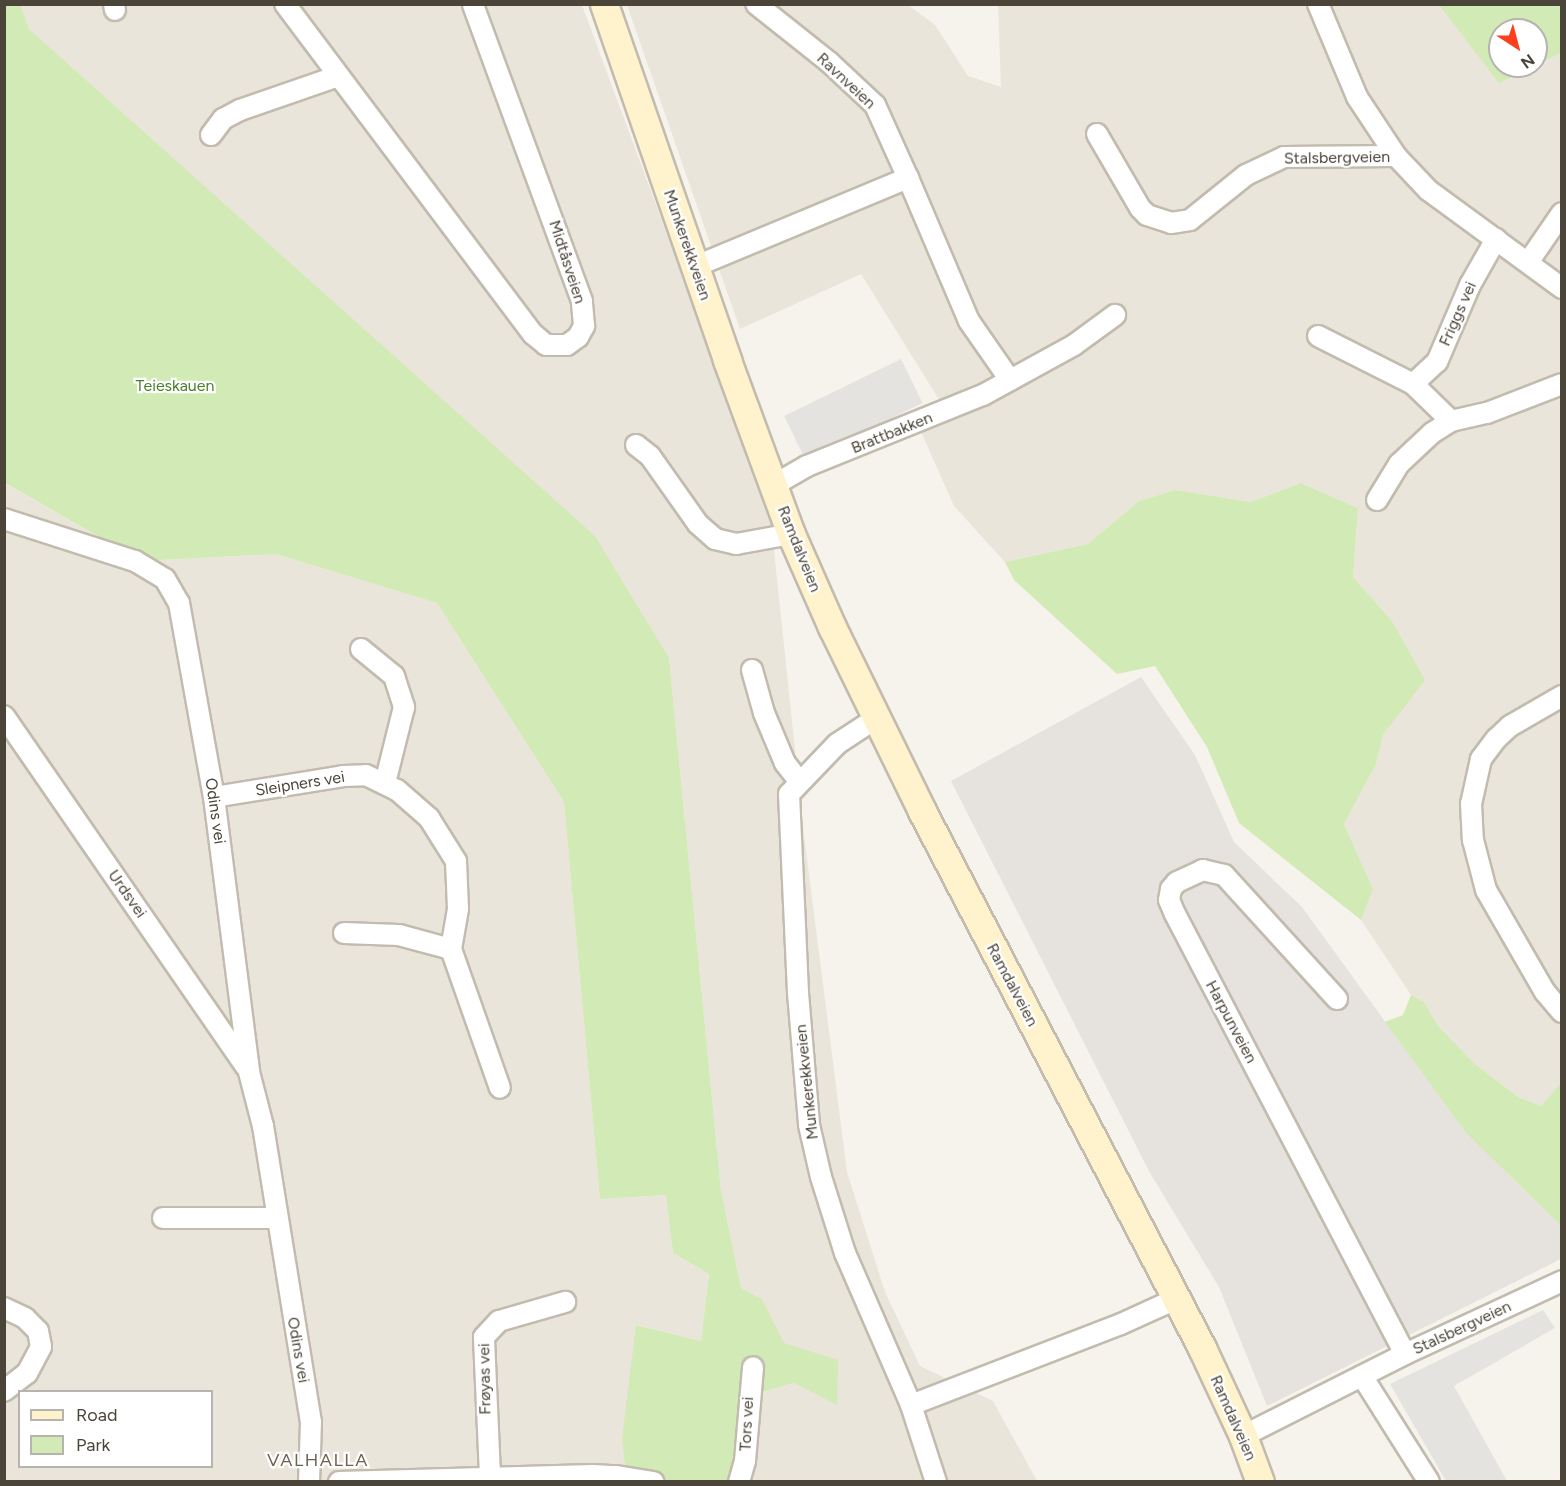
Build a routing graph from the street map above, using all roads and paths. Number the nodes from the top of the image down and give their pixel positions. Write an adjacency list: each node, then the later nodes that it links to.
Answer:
1 (285, 4): 6 (street, Midtåsveien)
2 (473, 4): 6 (street, Midtåsveien)
3 (604, 4): 14 (main road, Munkerekkveien)
4 (756, 4): 10 (street, Ravnveien)
5 (1318, 4): 9 (street)
6 (338, 76): 8 (street)
7 (1097, 134): 9 (street, Stalsbergveien)
8 (211, 135)
9 (1396, 156): 12 (street, Stalsbergveien)
10 (908, 178): 14 (street); 18 (street, Ravnveien)
11 (1562, 213): 13 (street)
12 (1496, 239): 13 (street, Stalsbergveien); 19 (street, Friggs vei)
13 (1529, 261): 15 (street, Stalsbergveien)
14 (694, 267): 23 (main road, Munkerekkveien)
15 (1562, 288)
16 (1115, 315): 18 (street, Brattbakken)
17 (1318, 336): 19 (street)
18 (1010, 380): 23 (street, Brattbakken)
19 (1413, 384): 21 (street)
20 (1562, 384): 21 (street)
21 (1451, 421): 24 (street)
22 (636, 446): 26 (street)
23 (774, 485): 26 (main road, Ramdalveien)
24 (1377, 500)
25 (4, 519): 34 (street, Odins vei)
26 (791, 534): 31 (main road, Ramdalveien)
27 (361, 649): 33 (street)
28 (752, 670): 32 (street)
29 (1562, 696): 38 (street)
30 (4, 716): 39 (street, Urdsvei)
31 (875, 719): 32 (street, Munkerekkveien); 44 (main road, Ramdalveien)
32 (799, 781): 51 (street, Munkerekkveien)
33 (385, 783): 34 (street, Sleipners vei); 36 (street, Sleipners vei)
34 (214, 797): 39 (street, Odins vei)
35 (344, 933): 36 (street)
36 (451, 949): 40 (street, Sleipners vei)
37 (1337, 999): 47 (street, Harpunveien)
38 (1562, 1012)
39 (249, 1072): 42 (street, Odins vei)
40 (500, 1088)
41 (164, 1218): 42 (street)
42 (277, 1218): 55 (street, Odins vei)
43 (1562, 1281): 47 (street, Stalsbergveien)
44 (1176, 1299): 51 (street); 52 (main road, Ramdalveien)
45 (565, 1302): 53 (street, Frøyas vei)
46 (4, 1308): 50 (street)
47 (1405, 1354): 49 (street, Stalsbergveien)
48 (753, 1367): 58 (street, Tors vei)
49 (1362, 1376): 52 (street, Stalsbergveien); 61 (street)
50 (4, 1391)
51 (910, 1405): 59 (street, Munkerekkveien)
52 (1244, 1436): 60 (main road, Ramdalveien)
53 (490, 1476): 54 (street); 56 (street)
54 (615, 1479): 57 (street)
55 (309, 1482)
56 (339, 1482)
57 (654, 1482)
58 (739, 1482)
59 (936, 1482)
60 (1260, 1482)
61 (1429, 1482)

